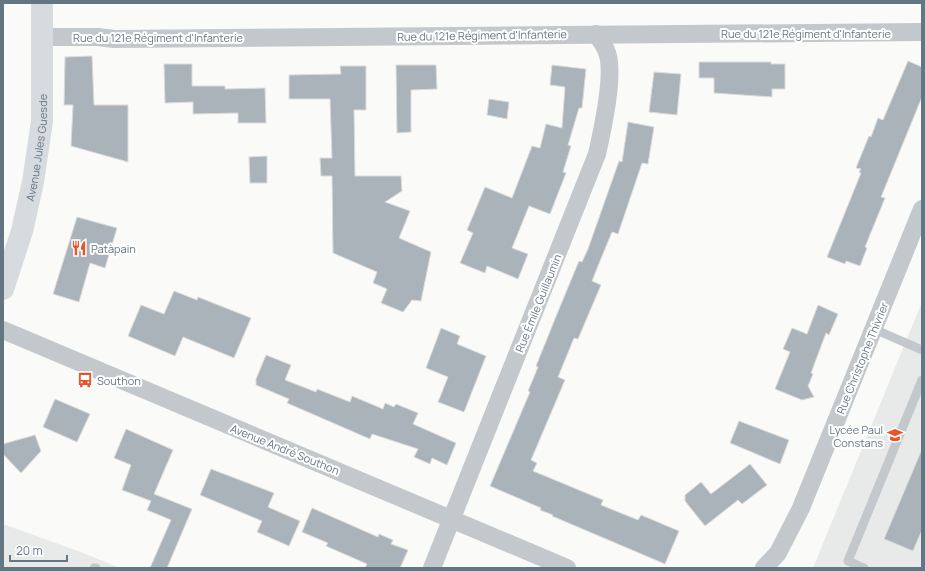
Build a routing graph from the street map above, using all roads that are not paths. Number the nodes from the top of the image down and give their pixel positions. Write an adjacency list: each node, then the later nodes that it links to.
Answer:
1 (42, 3): 4 (main road, Avenue Jules Guesde)
2 (922, 32): 3 (street, Rue du 121e Régiment d'Infanterie)
3 (596, 34): 4 (street, Rue du 121e Régiment d'Infanterie); 11 (street, Rue Émile Guillaumin)
4 (42, 37): 6 (main road, Avenue Jules Guesde)
5 (922, 209): 7 (street, Rue Christophe Thivrier)
6 (3, 289)
7 (874, 329): 9 (lane); 14 (street, Rue Christophe Thivrier)
8 (3, 330): 11 (street, Avenue André Southon)
9 (922, 350)
10 (922, 380): 15 (lane)
11 (452, 519): 12 (street, Rue Émile Guillaumin); 13 (street, Avenue André Southon)
12 (432, 568)
13 (566, 568)
14 (764, 568)
15 (864, 568)

